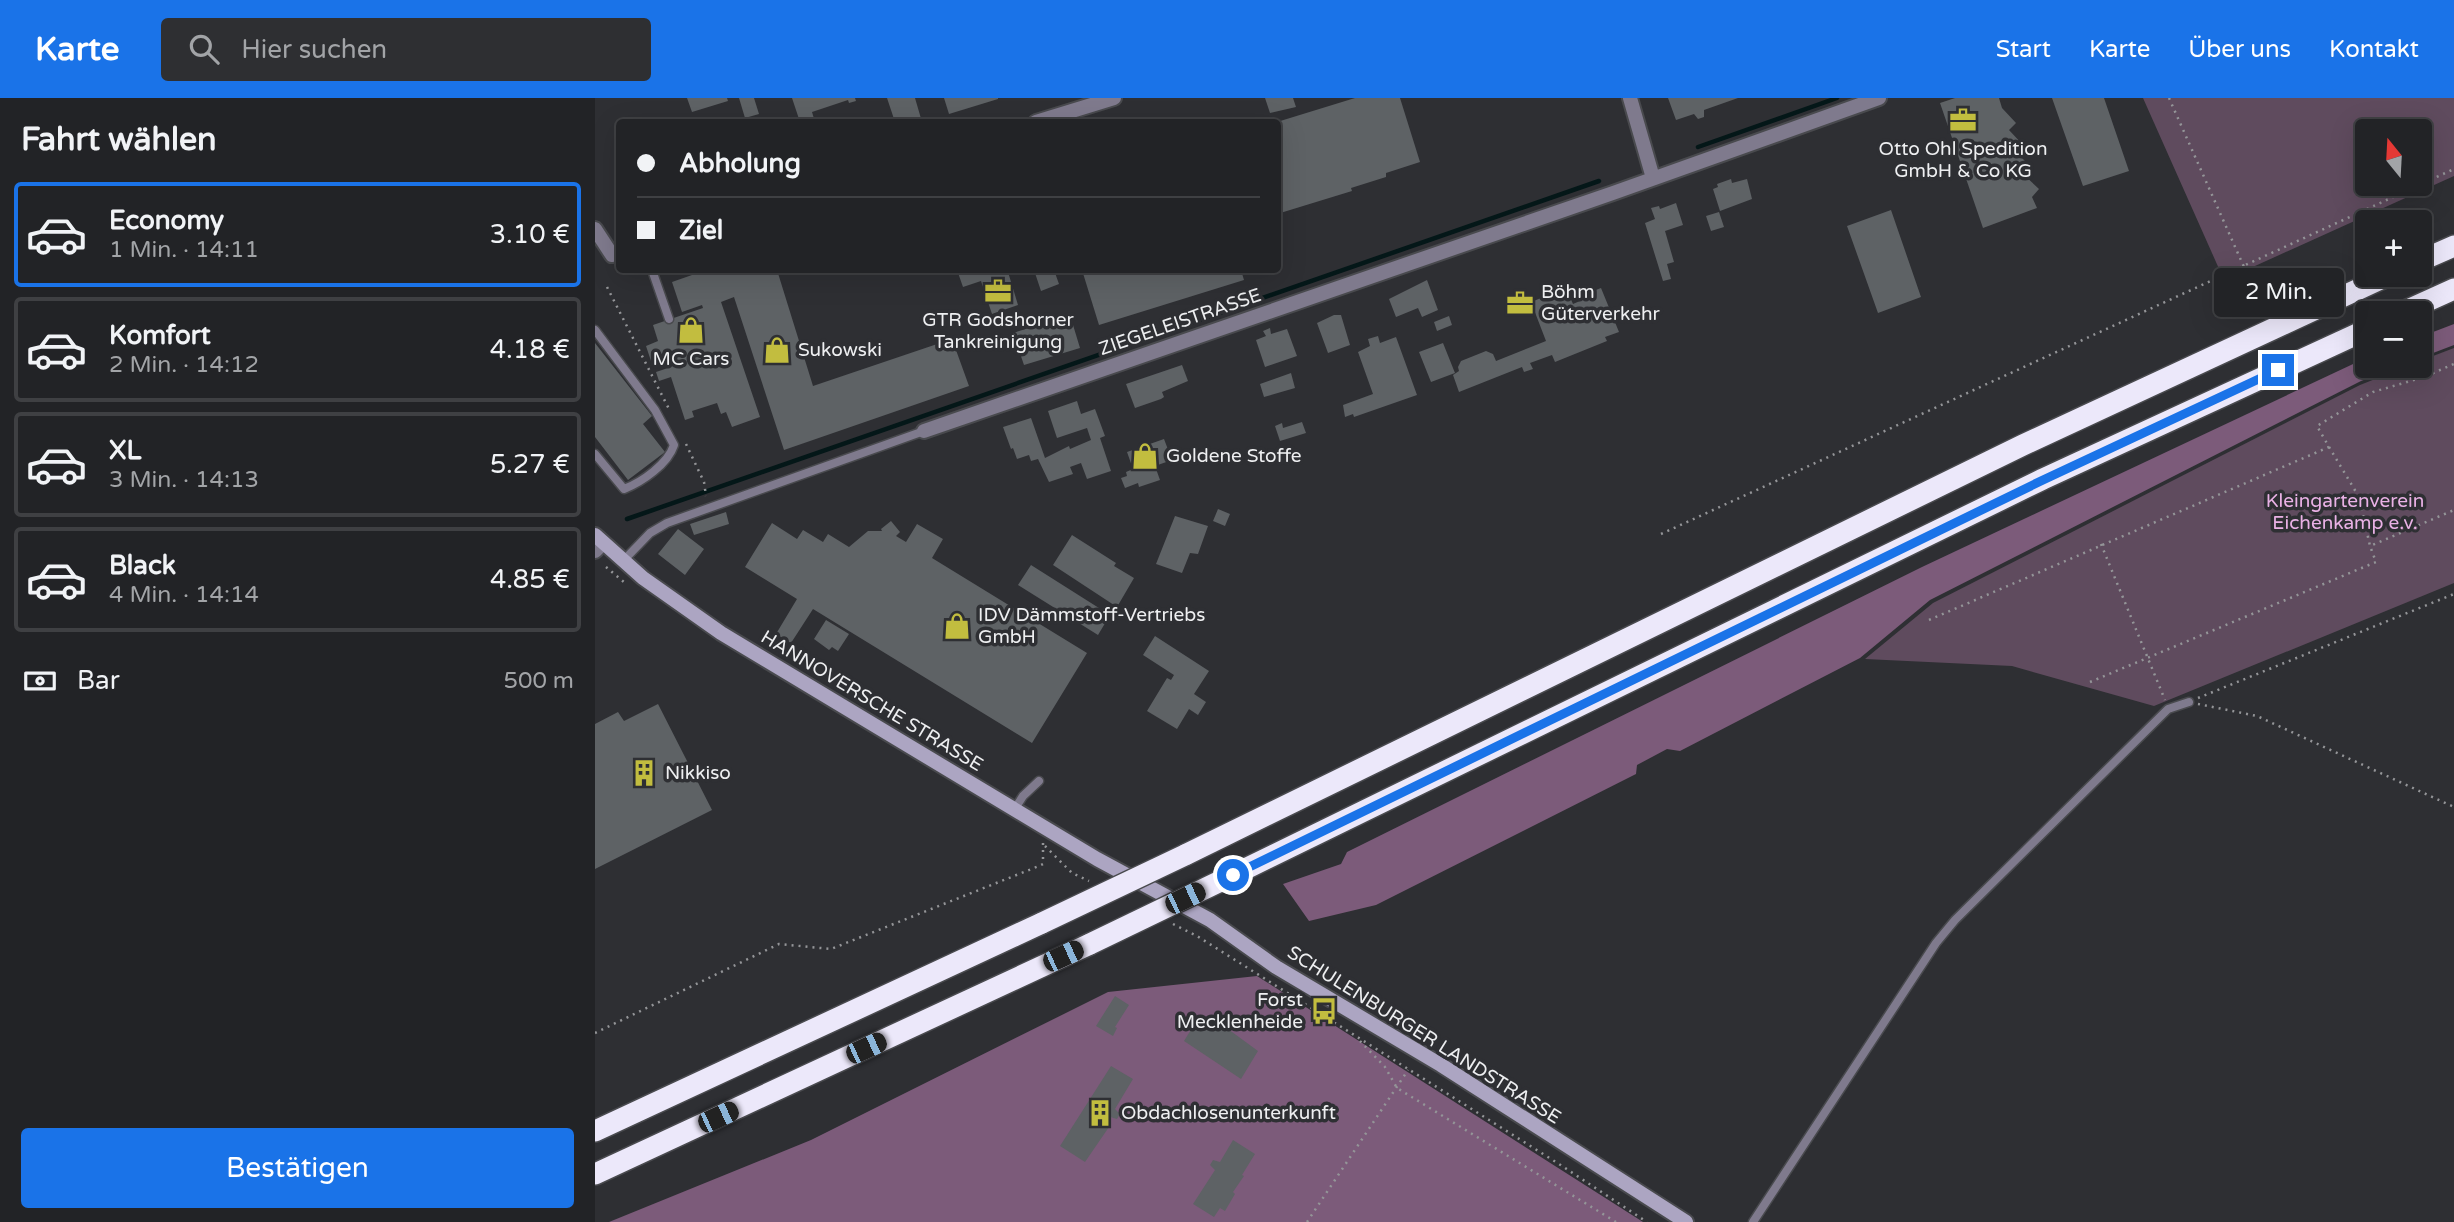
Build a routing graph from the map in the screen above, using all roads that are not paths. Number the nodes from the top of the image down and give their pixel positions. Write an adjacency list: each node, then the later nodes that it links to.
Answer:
1 (1114, 98): 4 (street)
2 (1630, 98): 5 (street)
3 (1879, 98): 5 (street, ZIEGELEISTRASSE)
4 (1046, 119)
5 (1653, 178): 17 (street, ZIEGELEISTRASSE)
6 (595, 229): 8 (street)
7 (2454, 246): 9 (highway)
8 (616, 254)
9 (2432, 256)
10 (653, 273): 14 (lane)
11 (2363, 287): 25 (highway, bridge)
12 (2454, 289): 13 (highway)
13 (2428, 301)
14 (669, 319)
15 (595, 330): 18 (lane)
16 (2355, 335): 26 (highway, bridge)
17 (924, 431): 20 (lane, ZIEGELEISTRASSE)
18 (595, 454)
19 (598, 543): 20 (main road, HANNOVERSCHE STRASSE)
20 (623, 561): 23 (main road, HANNOVERSCHE STRASSE)
21 (2189, 702): 28 (lane)
22 (1039, 781): 23 (lane)
23 (1014, 810): 24 (main road, HANNOVERSCHE STRASSE)
24 (1140, 884): 27 (main road, SCHULENBURGER LANDSTRASSE)
25 (595, 1131)
26 (595, 1174)
27 (1686, 1222)
28 (1753, 1222)

